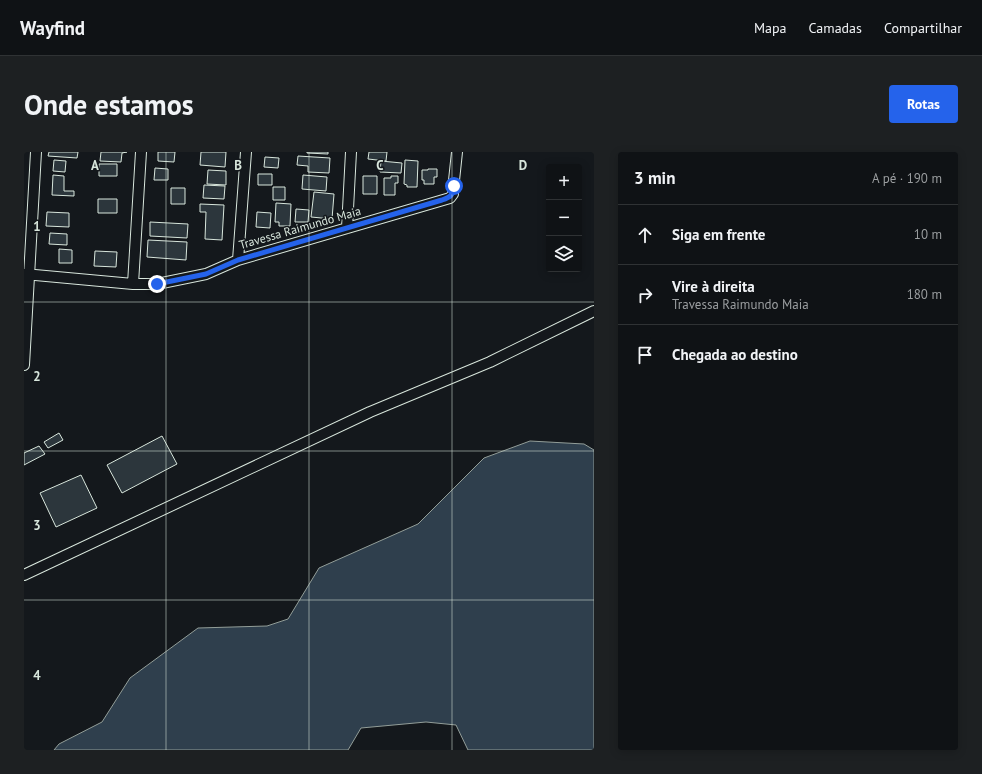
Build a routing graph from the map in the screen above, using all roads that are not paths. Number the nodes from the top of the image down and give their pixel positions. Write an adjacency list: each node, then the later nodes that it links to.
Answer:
1 (36, 152): 8 (street)
2 (141, 152): 9 (street)
3 (246, 152): 7 (street)
4 (351, 152): 6 (street)
5 (457, 152): 6 (street, Travessa Raimundo Maia)
6 (347, 228): 7 (street, Travessa Raimundo Maia)
7 (238, 260): 9 (street, Travessa Raimundo Maia)
8 (27, 274): 9 (street, Travessa Raimundo Maia); 11 (street)
9 (133, 284)
10 (594, 311): 12 (street)
11 (24, 365)
12 (24, 575)

